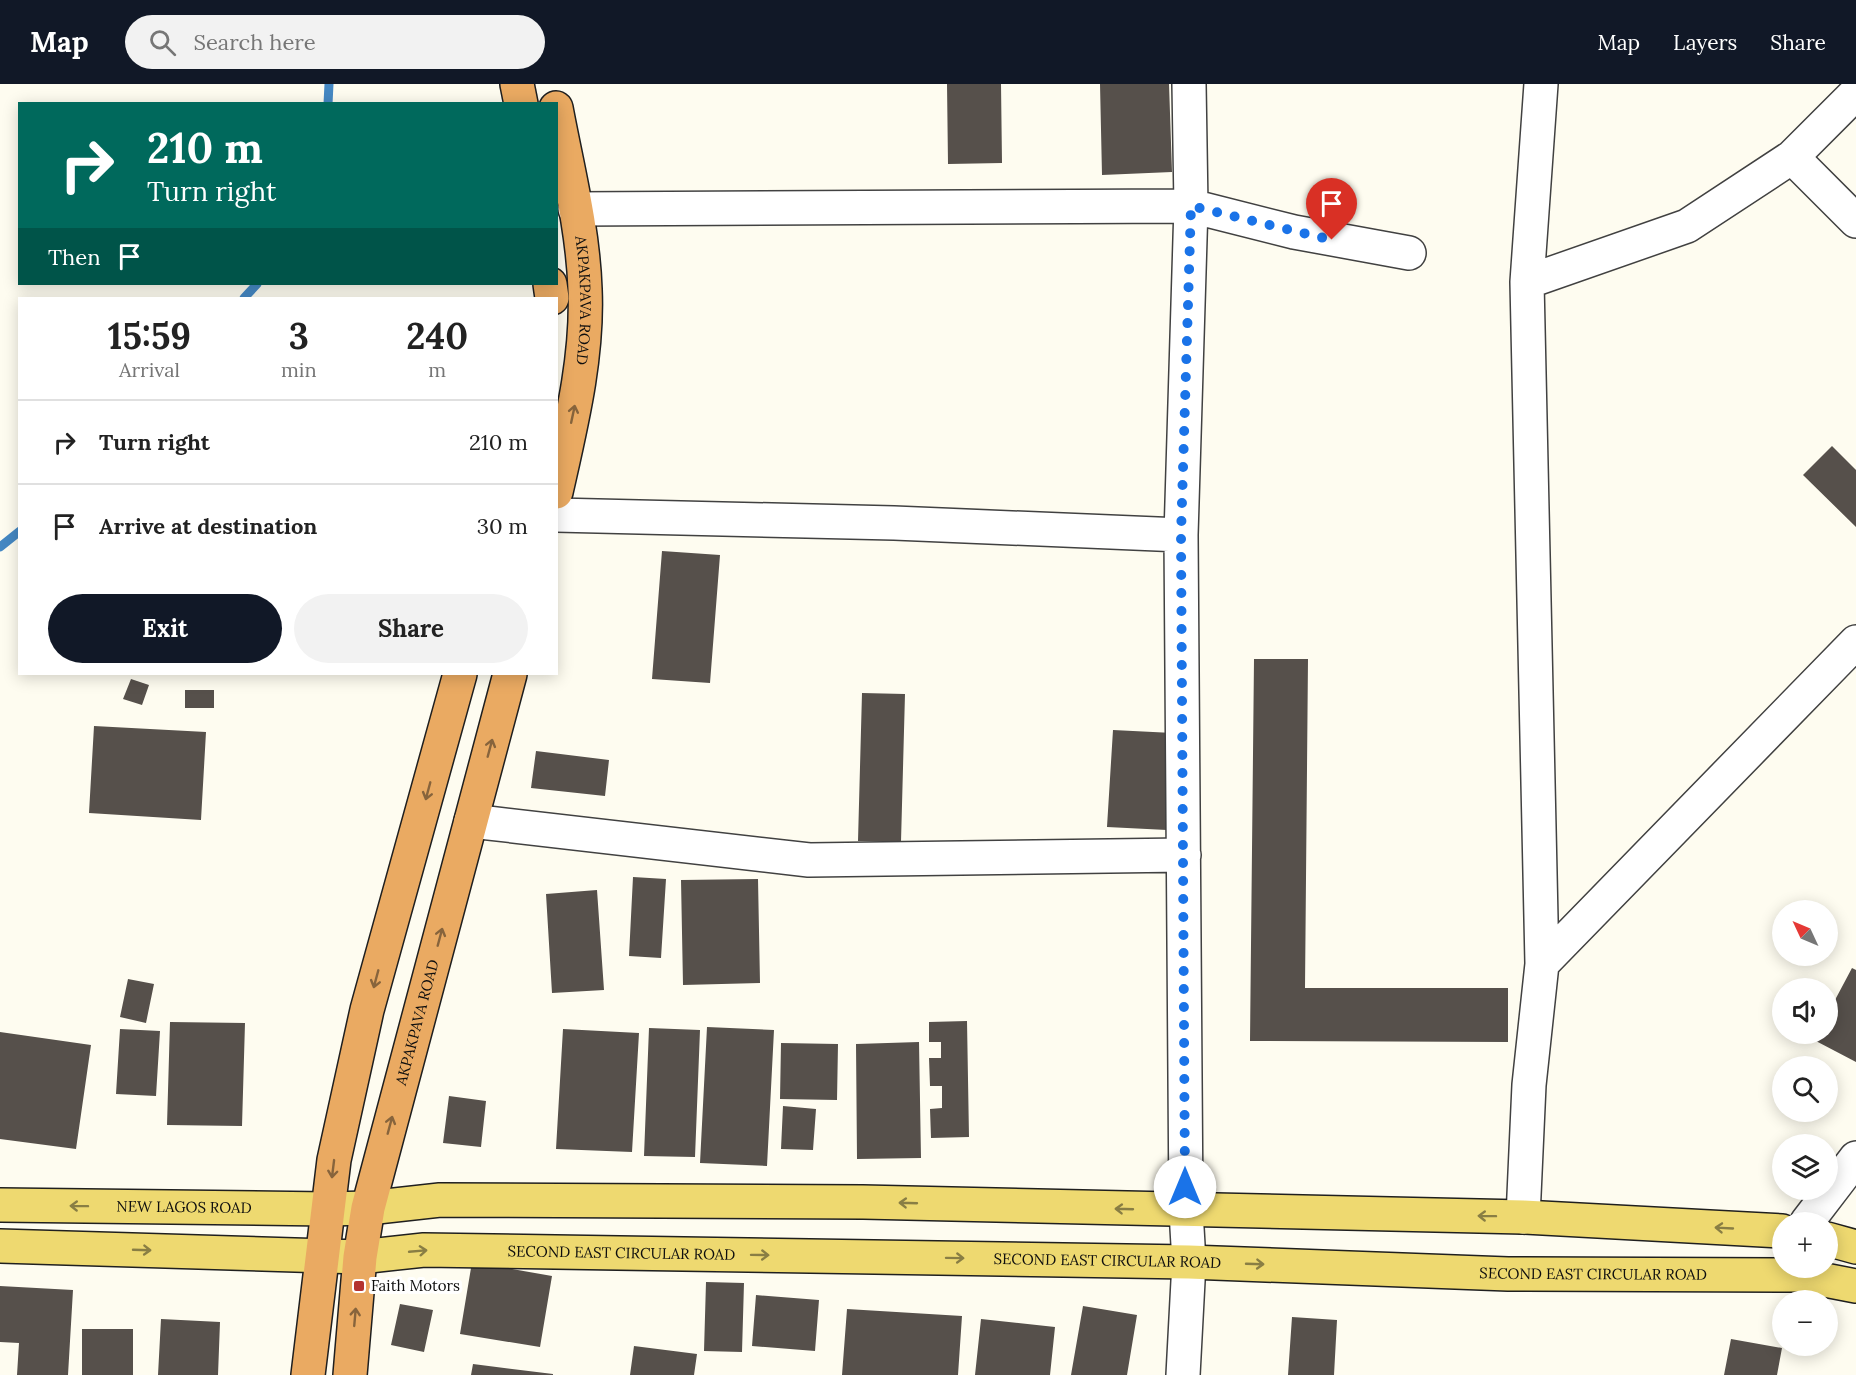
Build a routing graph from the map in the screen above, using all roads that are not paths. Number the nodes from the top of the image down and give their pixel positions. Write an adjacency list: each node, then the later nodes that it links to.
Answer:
1 (517, 84): 6 (highway)
2 (552, 84): 7 (highway)
3 (1189, 84): 10 (street)
4 (1541, 84): 14 (street)
5 (1856, 93): 9 (street)
6 (521, 102)
7 (556, 102)
8 (558, 119): 11 (highway, AKPAKPAVA ROAD)
9 (1792, 157): 12 (street); 14 (street)
10 (1191, 206): 11 (street); 13 (street); 17 (street)
11 (575, 209): 15 (highway, AKPAKPAVA ROAD, one-way to 11)
12 (1856, 221)
13 (1410, 253)
14 (1527, 282): 23 (street)
15 (558, 483)
16 (558, 514): 17 (street)
17 (1181, 535): 22 (street)
18 (1856, 642): 23 (street)
19 (460, 675): 27 (highway, one-way to 27)
20 (510, 675): 21 (highway, AKPAKPAVA ROAD, one-way to 20)
21 (471, 821): 22 (street); 26 (highway, AKPAKPAVA ROAD, one-way to 21)
22 (1184, 855): 28 (street)
23 (1542, 964): 30 (street)
24 (1856, 1158): 29 (street)
25 (0, 1205): 27 (main road, NEW LAGOS ROAD, one-way to 25)
26 (368, 1208): 27 (main road, NEW LAGOS ROAD); 28 (main road, one-way to 26); 37 (highway, AKPAKPAVA ROAD)
27 (328, 1209): 36 (highway)
28 (1186, 1211): 30 (main road, one-way to 28); 38 (street)
29 (1815, 1212)
30 (1523, 1217): 31 (main road)
31 (1598, 1221): 32 (main road, one-way to 31); 39 (main road)
32 (1772, 1230)
33 (1838, 1242): 35 (main road)
34 (0, 1246): 36 (main road, one-way to 36)
35 (1856, 1247)
36 (322, 1254): 37 (main road); 41 (highway)
37 (360, 1257): 38 (main road, SECOND EAST CIRCULAR ROAD, one-way to 38); 42 (highway, AKPAKPAVA ROAD, one-way to 37)
38 (1189, 1262): 39 (main road, SECOND EAST CIRCULAR ROAD, one-way to 39); 43 (street)
39 (1590, 1273): 40 (main road, SECOND EAST CIRCULAR ROAD)
40 (1856, 1286)
41 (308, 1375)
42 (350, 1375)
43 (1183, 1375)

